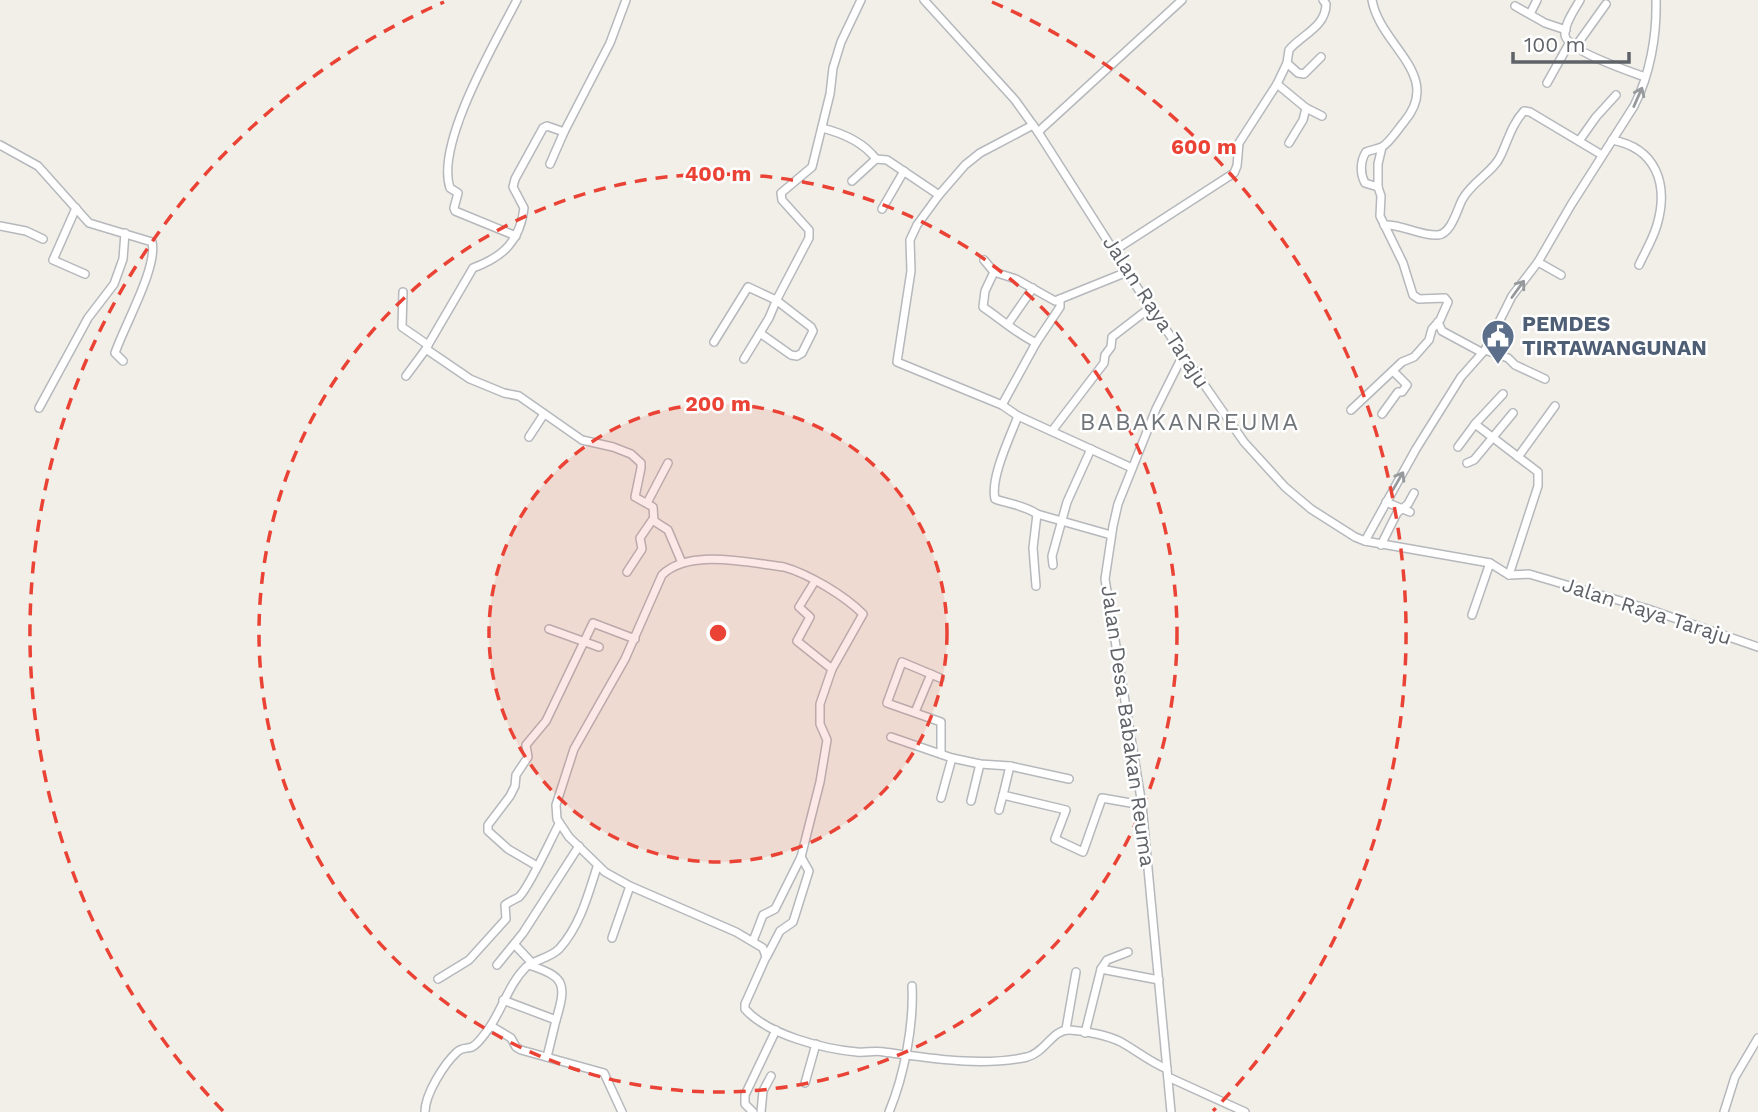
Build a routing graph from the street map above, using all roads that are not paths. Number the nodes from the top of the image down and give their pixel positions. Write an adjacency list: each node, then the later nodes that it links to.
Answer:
1 (517, 0): 44 (street)
2 (626, 0): 26 (street)
3 (861, 0): 24 (street)
4 (924, 0): 25 (street, Jalan Raya Taraju)
5 (1182, 0): 25 (street)
6 (1323, 0): 17 (street)
7 (1372, 0): 30 (street)
8 (1537, 0): 13 (street)
9 (1580, 0): 14 (street)
10 (1656, 0): 18 (street)
11 (1606, 4): 15 (street)
12 (1515, 6): 13 (street)
13 (1530, 14): 14 (street)
14 (1566, 30): 15 (street)
15 (1573, 44): 18 (street); 19 (street)
16 (1321, 57): 17 (street)
17 (1287, 63): 20 (street)
18 (1645, 76): 27 (street, one-way to 18)
19 (1547, 83)
20 (1277, 85): 22 (street); 46 (street)
21 (1616, 95): 28 (street)
22 (1306, 108): 23 (street); 29 (street)
23 (1322, 116)
24 (822, 128): 33 (street); 57 (street)
25 (1036, 129): 38 (street); 46 (street, Jalan Raya Taraju)
26 (564, 132): 34 (street); 44 (street)
27 (1612, 140): 32 (street); 49 (street)
28 (1579, 141): 32 (street); 41 (street)
29 (1289, 143)
30 (1382, 147): 37 (street); 37 (street)
31 (1, 148): 39 (street)
32 (1602, 155): 48 (street)
33 (876, 159): 35 (street); 36 (street)
34 (550, 164)
35 (904, 172): 38 (street); 40 (street)
36 (852, 181)
37 (1378, 187): 41 (street)
38 (939, 195): 73 (street)
39 (76, 208): 43 (street); 52 (street)
40 (882, 209)
41 (1384, 225): 59 (street)
42 (0, 226): 45 (street)
43 (125, 233): 68 (street); 75 (street)
44 (516, 236): 64 (street)
45 (43, 239)
46 (1115, 250): 51 (street, Jalan Raya Taraju)
47 (984, 260): 50 (street)
48 (1538, 262): 53 (street); 65 (street, one-way to 48)
49 (1639, 265)
50 (994, 272): 54 (street); 60 (street)
51 (1127, 272): 56 (street); 58 (street, Jalan Raya Taraju)
52 (85, 274)
53 (1561, 275)
54 (1033, 288): 56 (street); 60 (street)
55 (403, 292): 64 (street)
56 (1060, 299): 63 (street)
57 (776, 300): 61 (street); 61 (street); 62 (street)
58 (1151, 307): 66 (street, Jalan Raya Taraju); 82 (street)
59 (1438, 322): 65 (street); 69 (street)
60 (1008, 324): 63 (street)
61 (760, 333): 67 (street)
62 (714, 342)
63 (1036, 343): 73 (street)
64 (427, 347): 70 (street); 78 (street)
65 (1483, 351): 71 (street); 92 (street, one-way to 65)
66 (1183, 355): 90 (street, Jalan Desa Babakan Reuma); 100 (street, Jalan Raya Taraju)
67 (744, 359)
68 (122, 361)
69 (1394, 371): 76 (street); 79 (street)
70 (406, 376)
71 (1545, 379)
72 (1503, 394): 81 (street)
73 (1002, 405): 80 (street)
74 (1555, 406): 87 (street)
75 (39, 408)
76 (1351, 410)
77 (1513, 412): 84 (street)
78 (544, 414): 83 (street); 93 (street)
79 (1382, 414)
80 (1018, 416): 82 (street); 96 (street)
81 (1475, 424): 84 (street); 85 (street)
82 (1052, 431): 86 (street)
83 (529, 437)
84 (1491, 437): 87 (street); 89 (street)
85 (1458, 447)
86 (1091, 449): 90 (street); 98 (street)
87 (1518, 457): 106 (street)
88 (668, 463): 93 (street)
89 (1466, 463)
90 (1132, 468): 99 (street, Jalan Desa Babakan Reuma)
91 (1414, 493): 94 (street)
92 (1386, 502): 94 (street); 100 (street)
93 (647, 503): 97 (street)
94 (1401, 509): 95 (street); 101 (street)
95 (1410, 512)
96 (1037, 514): 98 (street); 108 (street)
97 (653, 519): 103 (street); 105 (street)
98 (1062, 520): 99 (street); 104 (street)
99 (1111, 535): 128 (street, Jalan Desa Babakan Reuma)
100 (1365, 541): 101 (street, Jalan Raya Taraju)
101 (1381, 545): 102 (street, Jalan Raya Taraju)
102 (1490, 563): 106 (street, Jalan Raya Taraju); 109 (street)
103 (682, 564): 107 (street); 111 (street)
104 (1053, 565)
105 (627, 572)
106 (1509, 575): 113 (street, Jalan Raya Taraju)
107 (815, 582): 115 (street); 115 (street)
108 (1036, 586)
109 (1472, 615)
110 (549, 629): 112 (street)
111 (635, 639): 112 (street); 130 (street)
112 (584, 640): 114 (street); 133 (street)
113 (1758, 646)
114 (599, 647)
115 (832, 669): 132 (street)
116 (931, 674): 117 (street); 118 (street); 118 (street)
117 (940, 678)
118 (915, 712): 120 (street)
119 (891, 737): 120 (street)
120 (942, 754): 121 (street)
121 (952, 758): 122 (street); 126 (street)
122 (980, 764): 123 (street); 127 (street)
123 (1010, 766): 124 (street); 125 (street)
124 (1069, 779)
125 (1003, 795): 128 (street); 129 (street)
126 (941, 798)
127 (971, 801)
128 (1142, 805): 146 (street, Jalan Desa Babakan Reuma)
129 (999, 810)
130 (559, 824): 131 (street); 133 (street)
131 (579, 846): 134 (street); 138 (street)
132 (801, 858): 137 (street); 140 (street)
133 (537, 866): 145 (street)
134 (597, 867): 135 (street); 141 (street)
135 (631, 886): 136 (street); 137 (street)
136 (612, 938)
137 (753, 941): 140 (street)
138 (515, 945): 141 (street); 142 (street)
139 (1128, 952): 143 (street)
140 (766, 957): 152 (street)
141 (530, 964): 148 (street); 149 (street)
142 (497, 965)
143 (1101, 969): 146 (street); 153 (street)
144 (1076, 972): 151 (street)
145 (438, 979)
146 (1159, 980): 158 (street, Jalan Desa Babakan Reuma)
147 (912, 986): 156 (street)
148 (503, 1000): 149 (street); 150 (street)
149 (556, 1020): 157 (street)
150 (491, 1026): 157 (street); 162 (street)
151 (1066, 1029): 153 (street); 156 (street)
152 (776, 1030): 155 (street); 161 (street)
153 (1085, 1032): 158 (street)
154 (1758, 1038): 168 (street)
155 (816, 1044): 156 (street); 160 (street)
156 (905, 1055): 165 (street)
157 (547, 1057): 163 (street)
158 (1167, 1073): 166 (street, Jalan Desa Babakan Reuma); 167 (street)
159 (771, 1076): 164 (street)
160 (805, 1083)
161 (751, 1110)
162 (425, 1112)
163 (622, 1112)
164 (761, 1112)
165 (889, 1112)
166 (1171, 1112)
167 (1245, 1112)
168 (1724, 1112)

